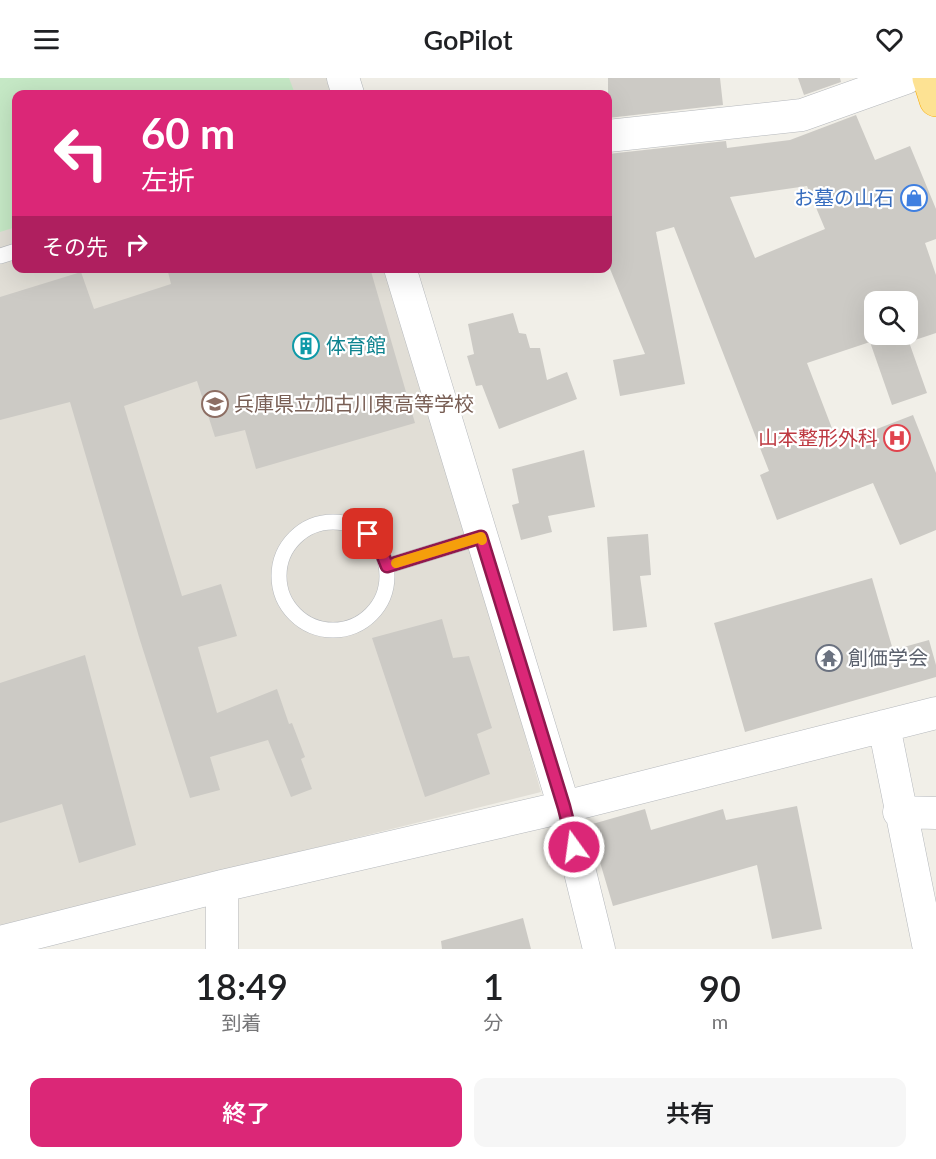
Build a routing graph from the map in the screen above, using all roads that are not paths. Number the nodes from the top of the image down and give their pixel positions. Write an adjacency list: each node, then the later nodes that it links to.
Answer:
1 (906, 78): 4 (street)
2 (929, 78): 3 (highway)
3 (936, 100)
4 (612, 136)
5 (402, 273): 6 (street)
6 (481, 537): 7 (lane); 10 (street)
7 (387, 566): 7 (lane)
8 (936, 713): 9 (street)
9 (884, 726): 10 (street); 11 (street)
10 (564, 807): 13 (street); 16 (street)
11 (899, 812): 12 (street); 17 (street)
12 (936, 813)
13 (222, 886): 14 (street); 15 (street)
14 (0, 942)
15 (222, 949)
16 (599, 949)
17 (929, 949)

